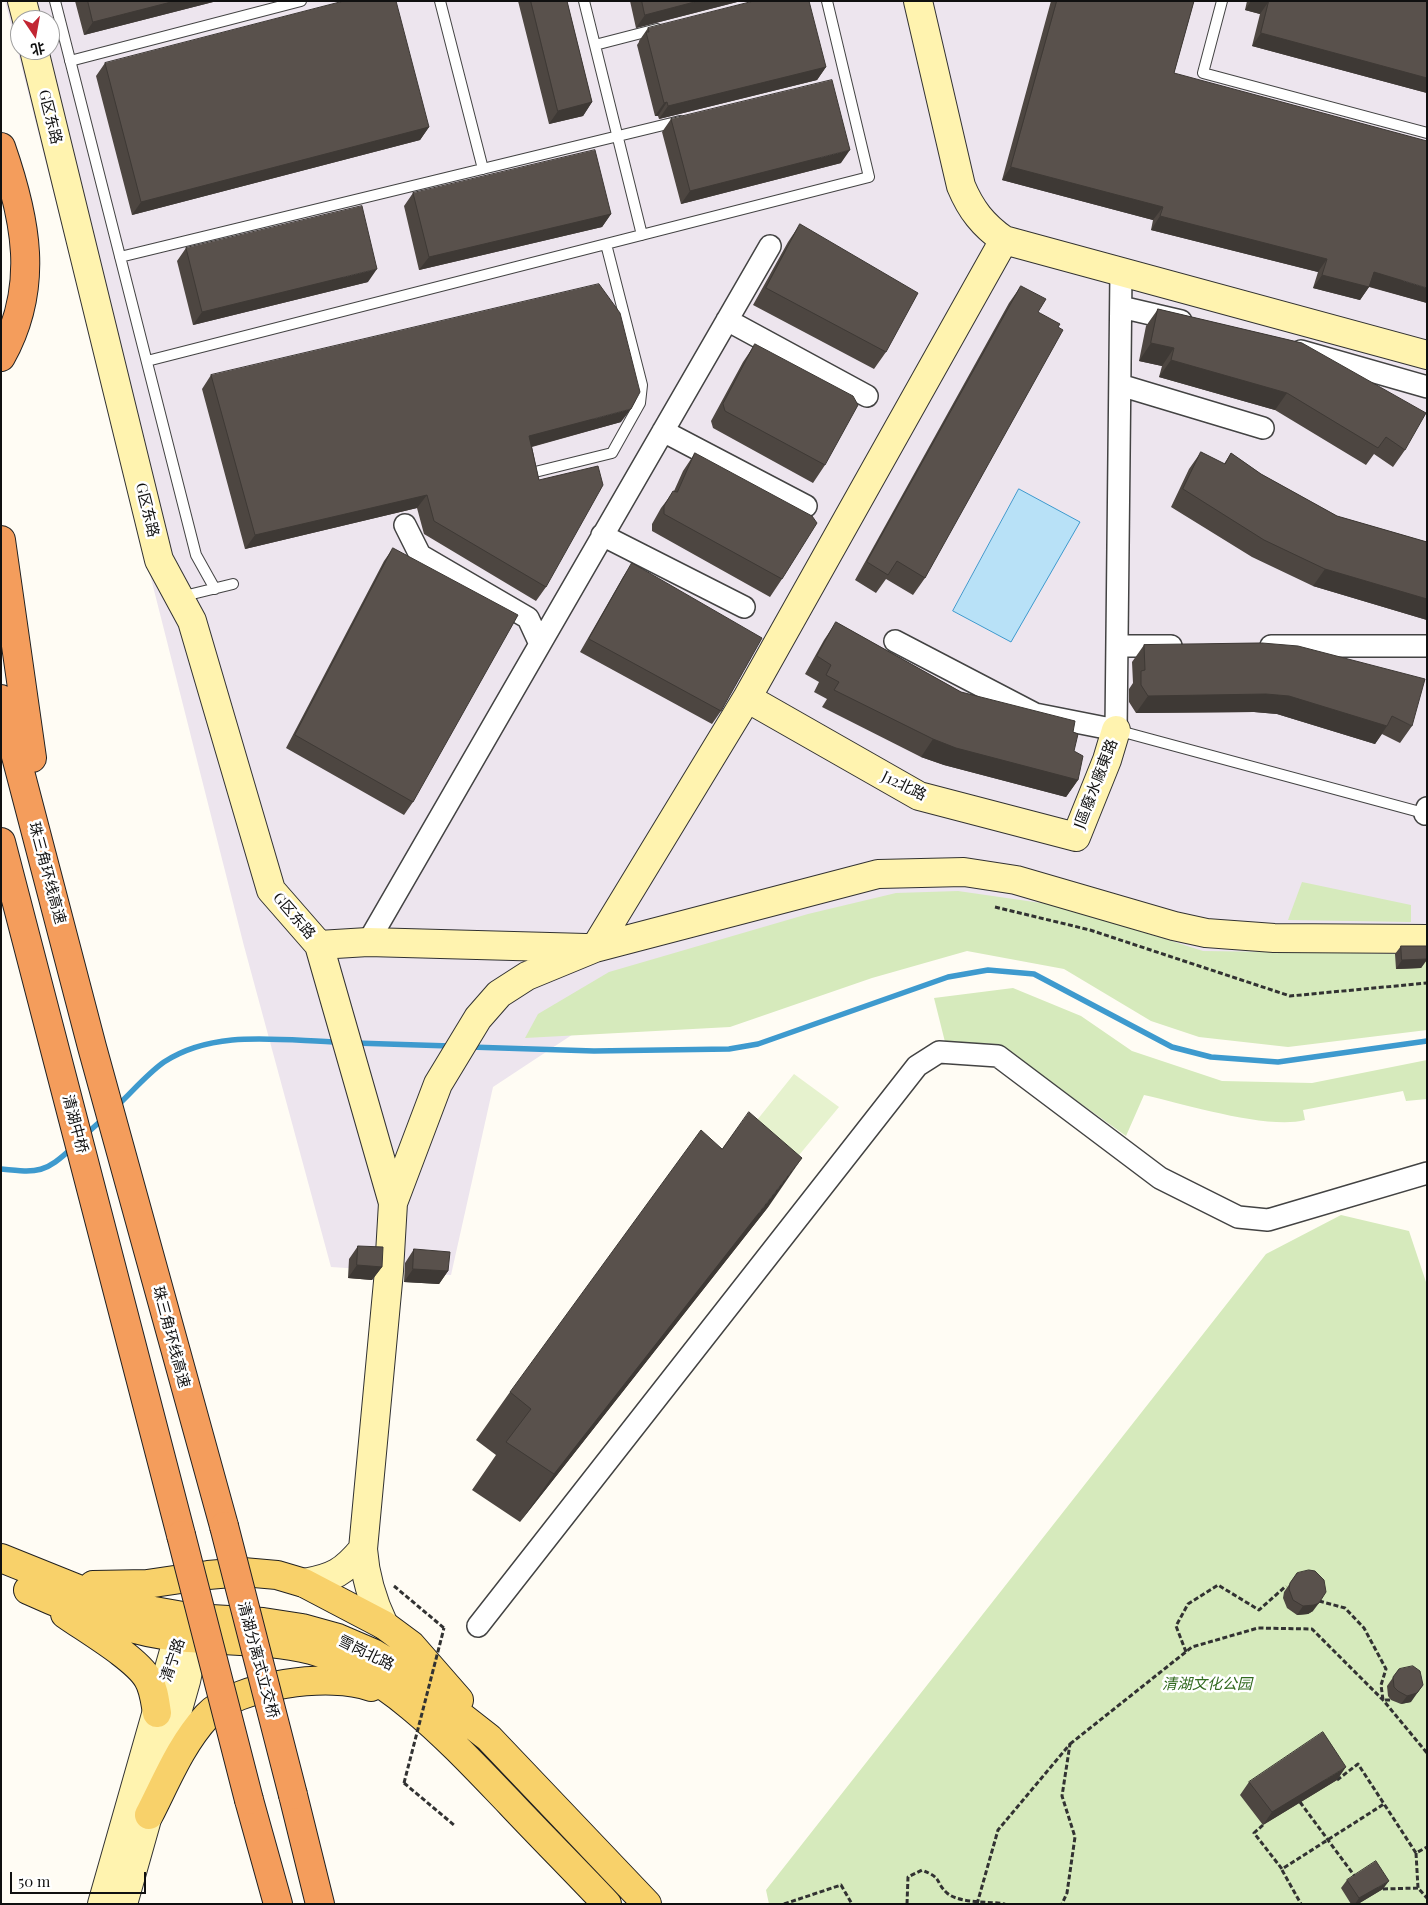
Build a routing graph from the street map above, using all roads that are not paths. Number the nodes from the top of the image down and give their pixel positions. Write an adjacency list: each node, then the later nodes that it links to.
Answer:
1 (55, 1): 11 (lane)
2 (301, 1): 11 (lane)
3 (440, 1): 16 (lane)
4 (584, 1): 9 (lane)
5 (827, 1): 17 (lane)
6 (918, 1): 18 (street)
7 (1222, 1): 13 (lane)
8 (669, 27): 9 (lane)
9 (595, 45): 14 (lane)
10 (36, 60): 42 (street, G区东路)
11 (70, 61): 21 (lane)
12 (694, 117): 14 (lane)
13 (1427, 133)
14 (618, 136): 16 (lane); 17 (lane)
15 (1, 147): 28 (highway)
16 (483, 169): 21 (lane)
17 (642, 235): 19 (lane)
18 (1004, 240): 22 (street); 50 (street)
19 (606, 244): 29 (lane); 35 (lane)
20 (770, 246): 24 (street)
21 (120, 258): 29 (lane)
22 (1121, 272): 23 (street); 27 (street)
23 (1121, 307): 25 (street); 30 (street)
24 (727, 320): 32 (street); 34 (street)
25 (1205, 327)
26 (1279, 345): 31 (street)
27 (1427, 355)
28 (1, 357)
29 (147, 361): 41 (lane)
30 (1120, 385): 33 (street); 46 (street)
31 (1427, 386)
32 (867, 396)
33 (1263, 428)
34 (663, 431): 36 (street); 38 (street)
35 (531, 473)
36 (806, 506)
37 (406, 525): 45 (street)
38 (602, 535): 43 (street); 45 (street)
39 (1, 540): 57 (highway)
40 (233, 584): 41 (lane)
41 (215, 589): 42 (lane)
42 (180, 598): 61 (street, G区东路)
43 (744, 607)
44 (895, 641): 52 (street)
45 (540, 644): 60 (street)
46 (1118, 646): 47 (street); 52 (street)
47 (1188, 646)
48 (1248, 646): 49 (street)
49 (1427, 646)
50 (747, 698): 54 (street, J12北路); 62 (street)
51 (1, 699): 57 (highway, 珠三角环线高速)
52 (1116, 730): 53 (lane); 54 (street, J區廢水廠東路)
53 (1426, 812)
54 (1076, 838)
55 (1, 842): 58 (highway)
56 (1, 856): 58 (highway)
57 (50, 888): 65 (highway, 珠三角环线高速)
58 (16, 898): 80 (highway, 清湖中桥, bridge)
59 (1427, 939): 62 (street)
60 (368, 942): 61 (street); 62 (street)
61 (319, 945): 64 (street)
62 (594, 948): 64 (street)
63 (1427, 1173): 72 (street)
64 (393, 1204): 66 (street)
65 (224, 1526): 81 (highway, 清湖分离式立交桥, bridge)
66 (363, 1549): 69 (street); 71 (street)
67 (1, 1558): 70 (main road, 雪岗北路)
68 (1, 1578): 70 (main road, 雪岗北路)
69 (304, 1583): 70 (main road); 71 (main road)
70 (40, 1585): 73 (main road, 雪岗北路); 75 (main road)
71 (384, 1626): 76 (main road)
72 (478, 1626)
73 (190, 1631): 74 (main road, 雪岗北路); 75 (street, 清宁路); 76 (main road, 雪岗北路); 77 (street, 清宁路)
74 (396, 1696): 77 (main road); 82 (main road, 雪岗北路)
75 (157, 1713): 78 (street, 清宁路)
76 (489, 1738): 83 (main road, 雪岗北路)
77 (148, 1816): 79 (street, 清宁路)
78 (102, 1904)
79 (123, 1904)
80 (278, 1904)
81 (320, 1904)
82 (607, 1904)
83 (648, 1904)

